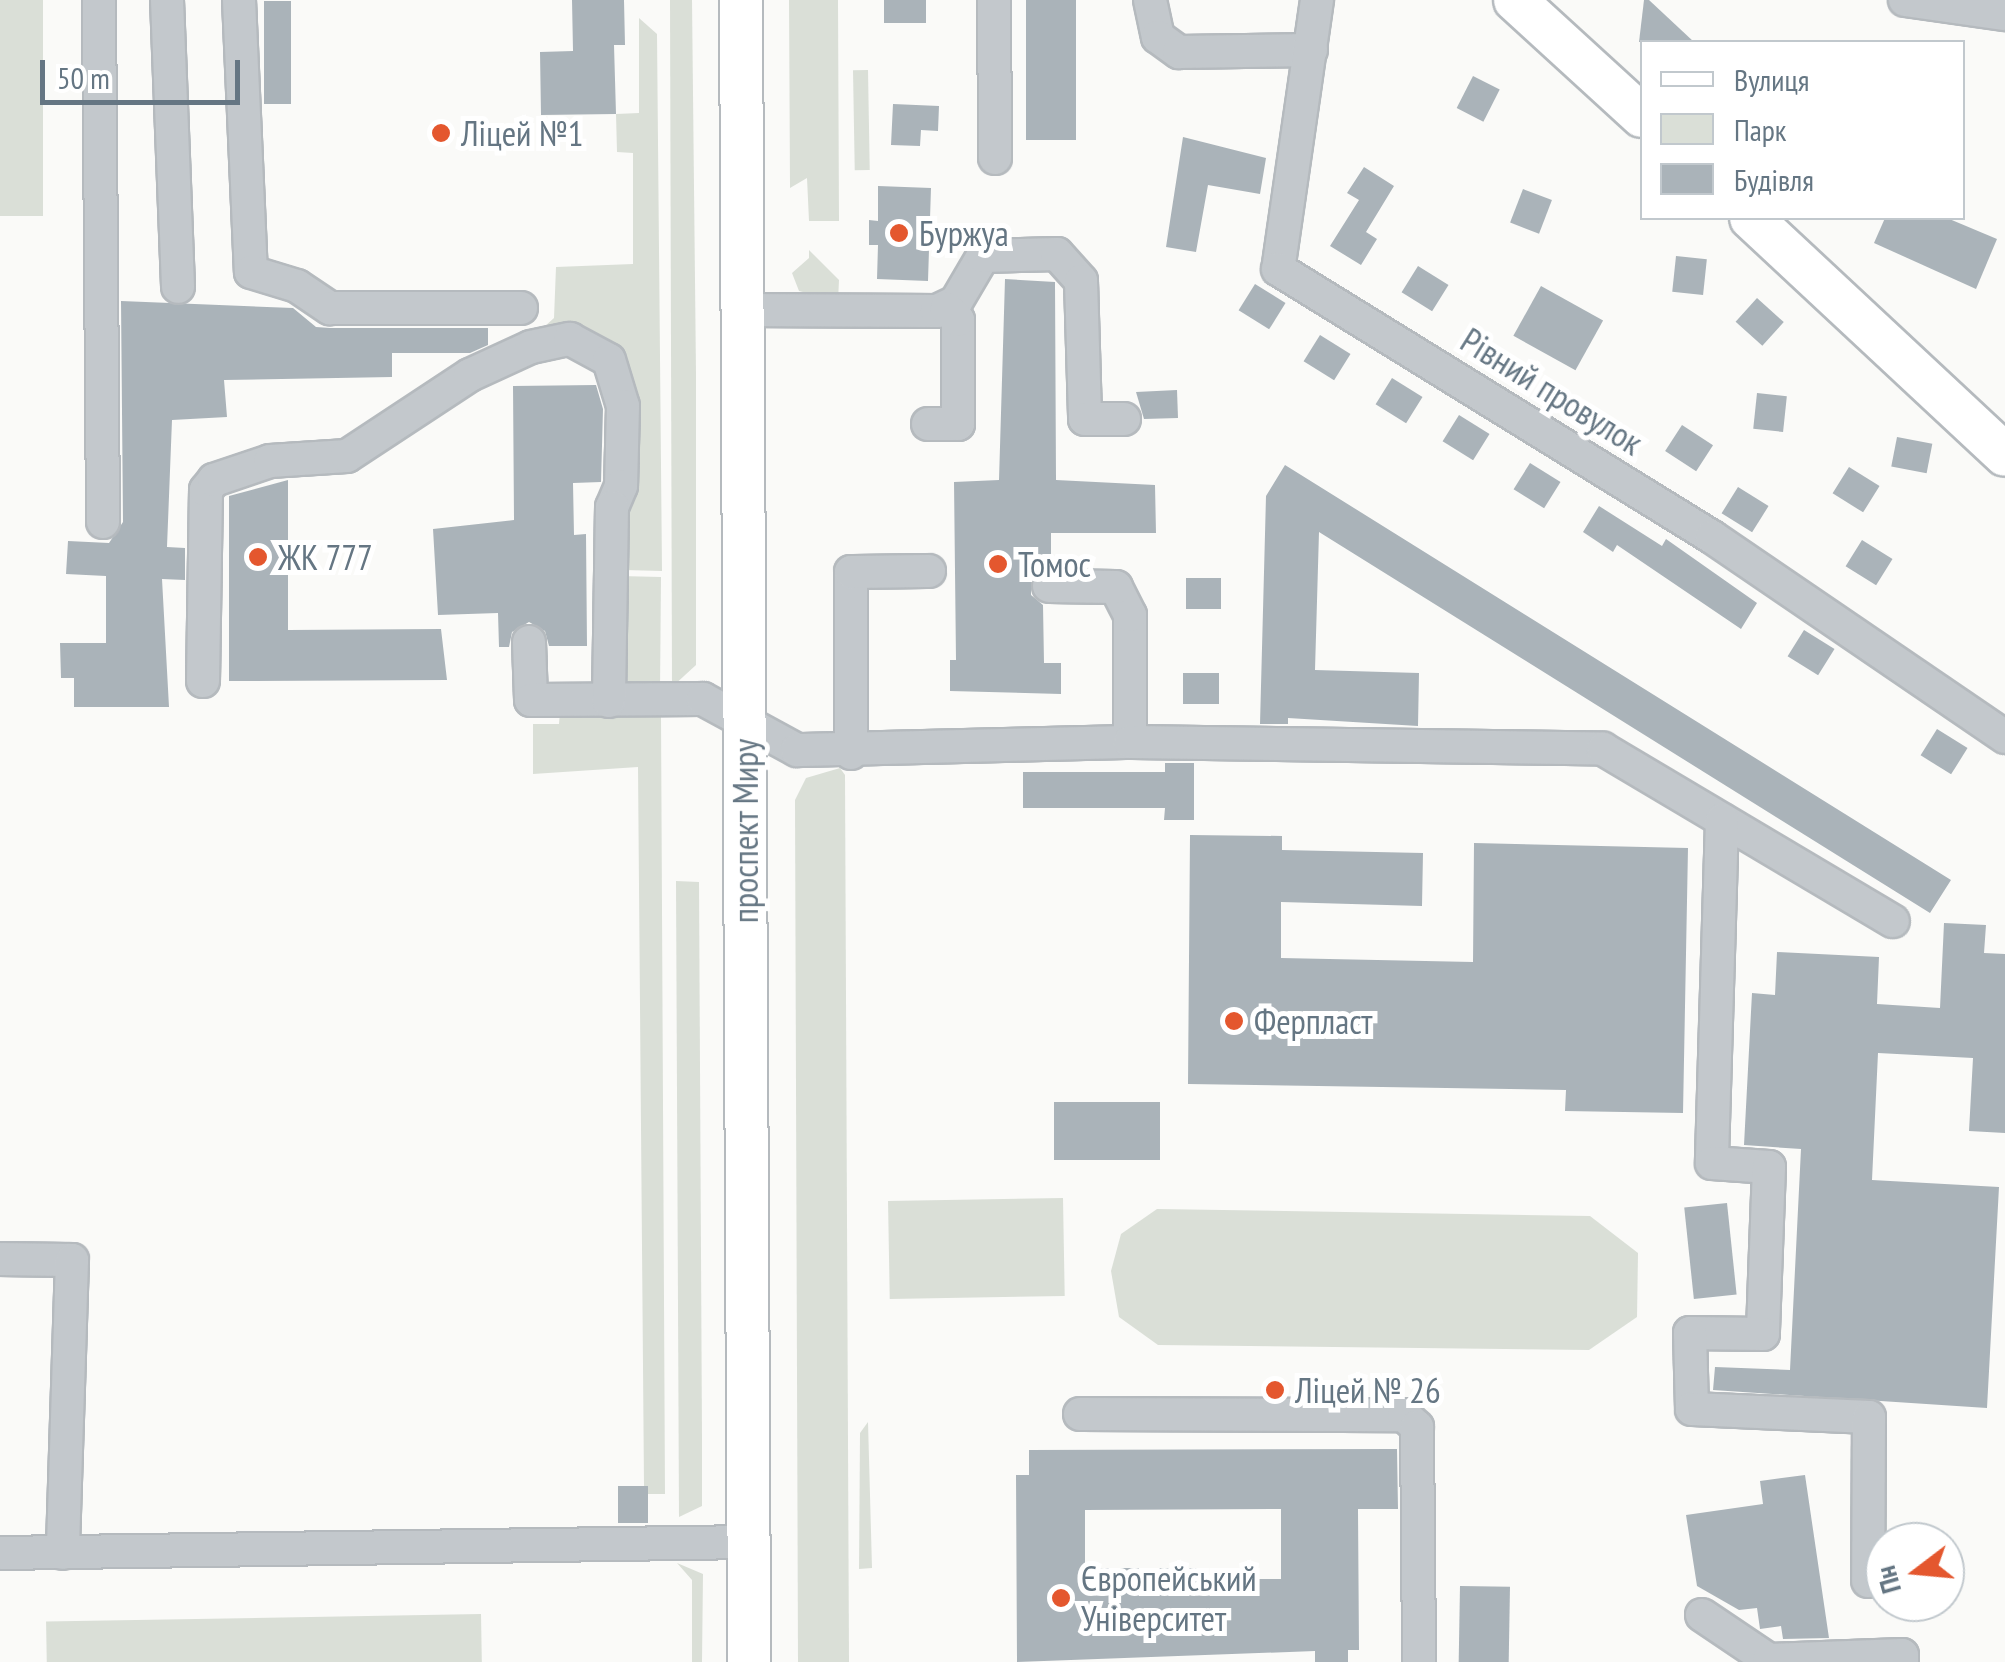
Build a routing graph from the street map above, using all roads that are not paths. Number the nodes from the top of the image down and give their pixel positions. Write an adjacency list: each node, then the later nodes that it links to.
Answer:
1 (99, 0): 22 (street)
2 (167, 0): 15 (street)
3 (239, 0): 16 (street)
4 (741, 0): 18 (main road, проспект Миру)
5 (994, 0): 13 (street)
6 (1150, 0): 11 (street)
7 (1317, 0): 11 (street, Рівний провулок)
8 (1514, 0): 12 (main road)
9 (1905, 0): 10 (street)
10 (2005, 14)
11 (1311, 50): 29 (street, Рівний провулок)
12 (1640, 114)
13 (994, 158)
14 (1753, 220): 21 (main road)
15 (178, 287)
16 (521, 308)
17 (947, 309): 18 (street); 19 (street); 20 (street)
18 (741, 310): 28 (main road, проспект Миру)
19 (1124, 419)
20 (928, 424)
21 (2005, 454)
22 (104, 522)
23 (929, 570): 31 (street)
24 (1049, 586): 30 (street)
25 (529, 642): 27 (street)
26 (203, 681): 27 (street)
27 (610, 701): 28 (street)
28 (745, 722): 31 (street); 37 (main road, проспект Миру)
29 (2005, 737)
30 (1130, 742): 31 (street); 32 (street)
31 (852, 753)
32 (1722, 820): 33 (street); 36 (street)
33 (1893, 921)
34 (0, 1259): 38 (street)
35 (1080, 1414): 42 (street)
36 (1868, 1522)
37 (748, 1542): 38 (street); 41 (main road, проспект Миру)
38 (63, 1553): 39 (street)
39 (0, 1554)
40 (1702, 1615): 43 (street)
41 (749, 1662)
42 (1419, 1662)
43 (1902, 1662)

